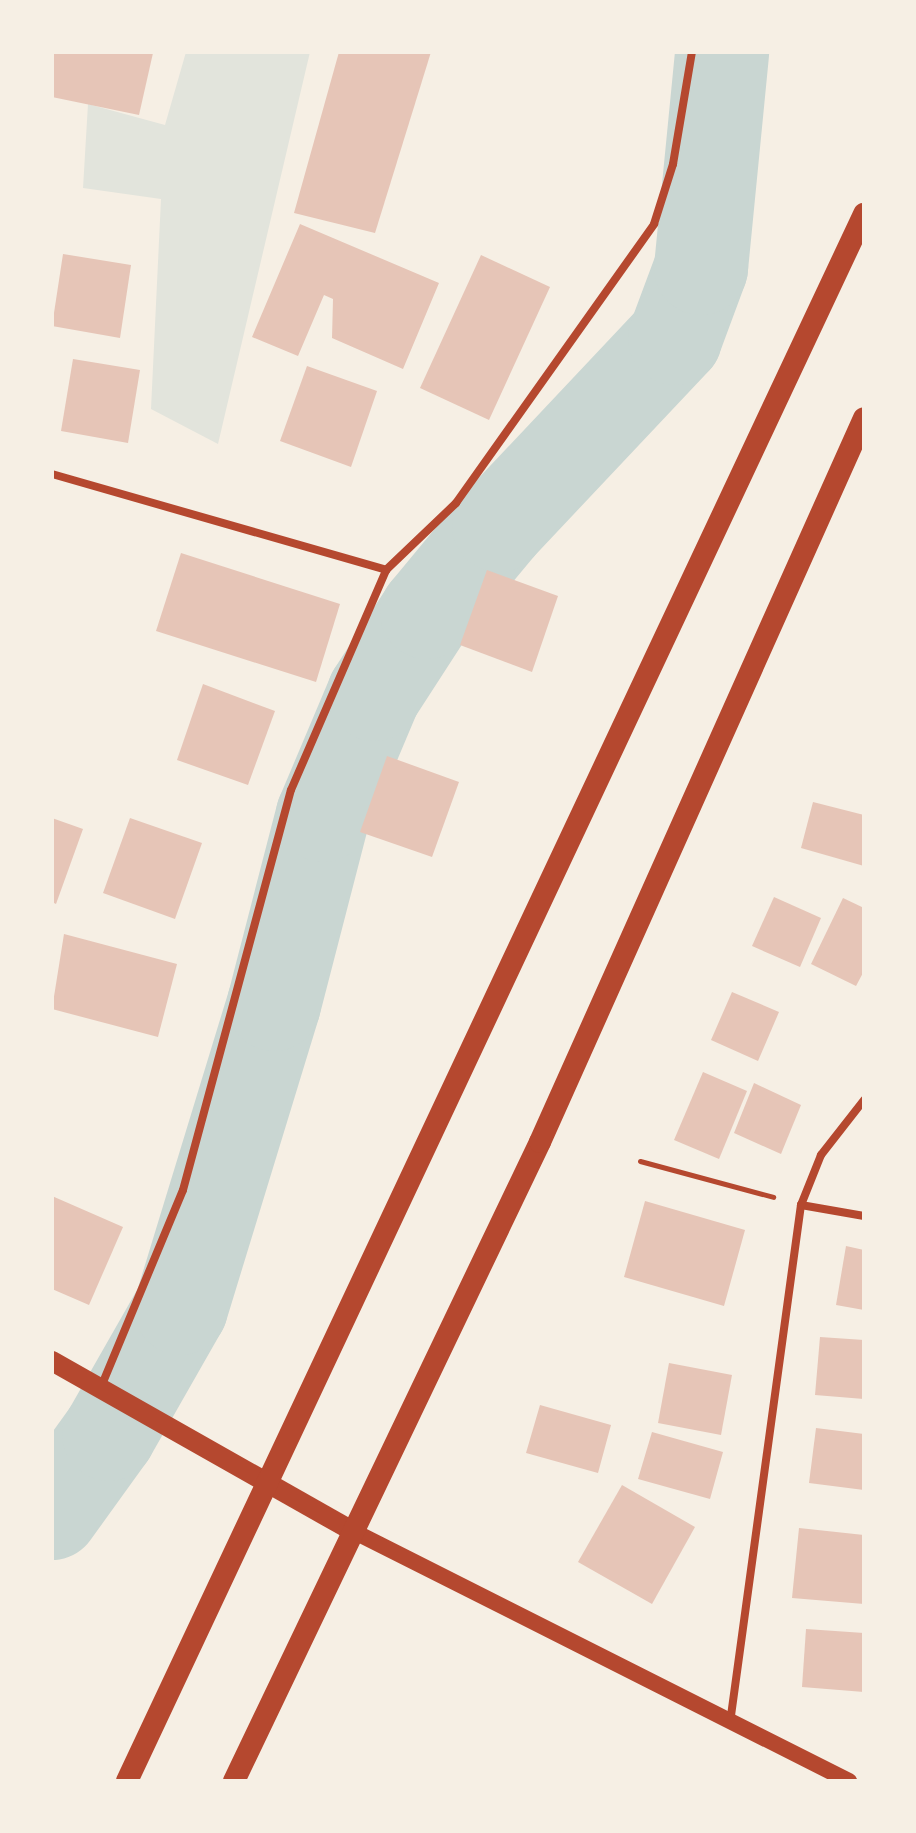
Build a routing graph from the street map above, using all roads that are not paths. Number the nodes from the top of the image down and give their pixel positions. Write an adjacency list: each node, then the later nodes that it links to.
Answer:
1 (692, 52): 5 (street)
2 (864, 214): 11 (highway)
3 (864, 418): 12 (highway)
4 (52, 474): 5 (street)
5 (386, 570): 10 (street)
6 (864, 1100): 7 (street)
7 (801, 1205): 8 (street); 13 (street)
8 (864, 1216)
9 (52, 1361): 10 (main road)
10 (100, 1388): 11 (main road)
11 (262, 1483): 12 (main road); 14 (highway)
12 (351, 1530): 13 (main road); 15 (highway)
13 (730, 1723): 16 (main road)
14 (127, 1781)
15 (234, 1781)
16 (849, 1781)

